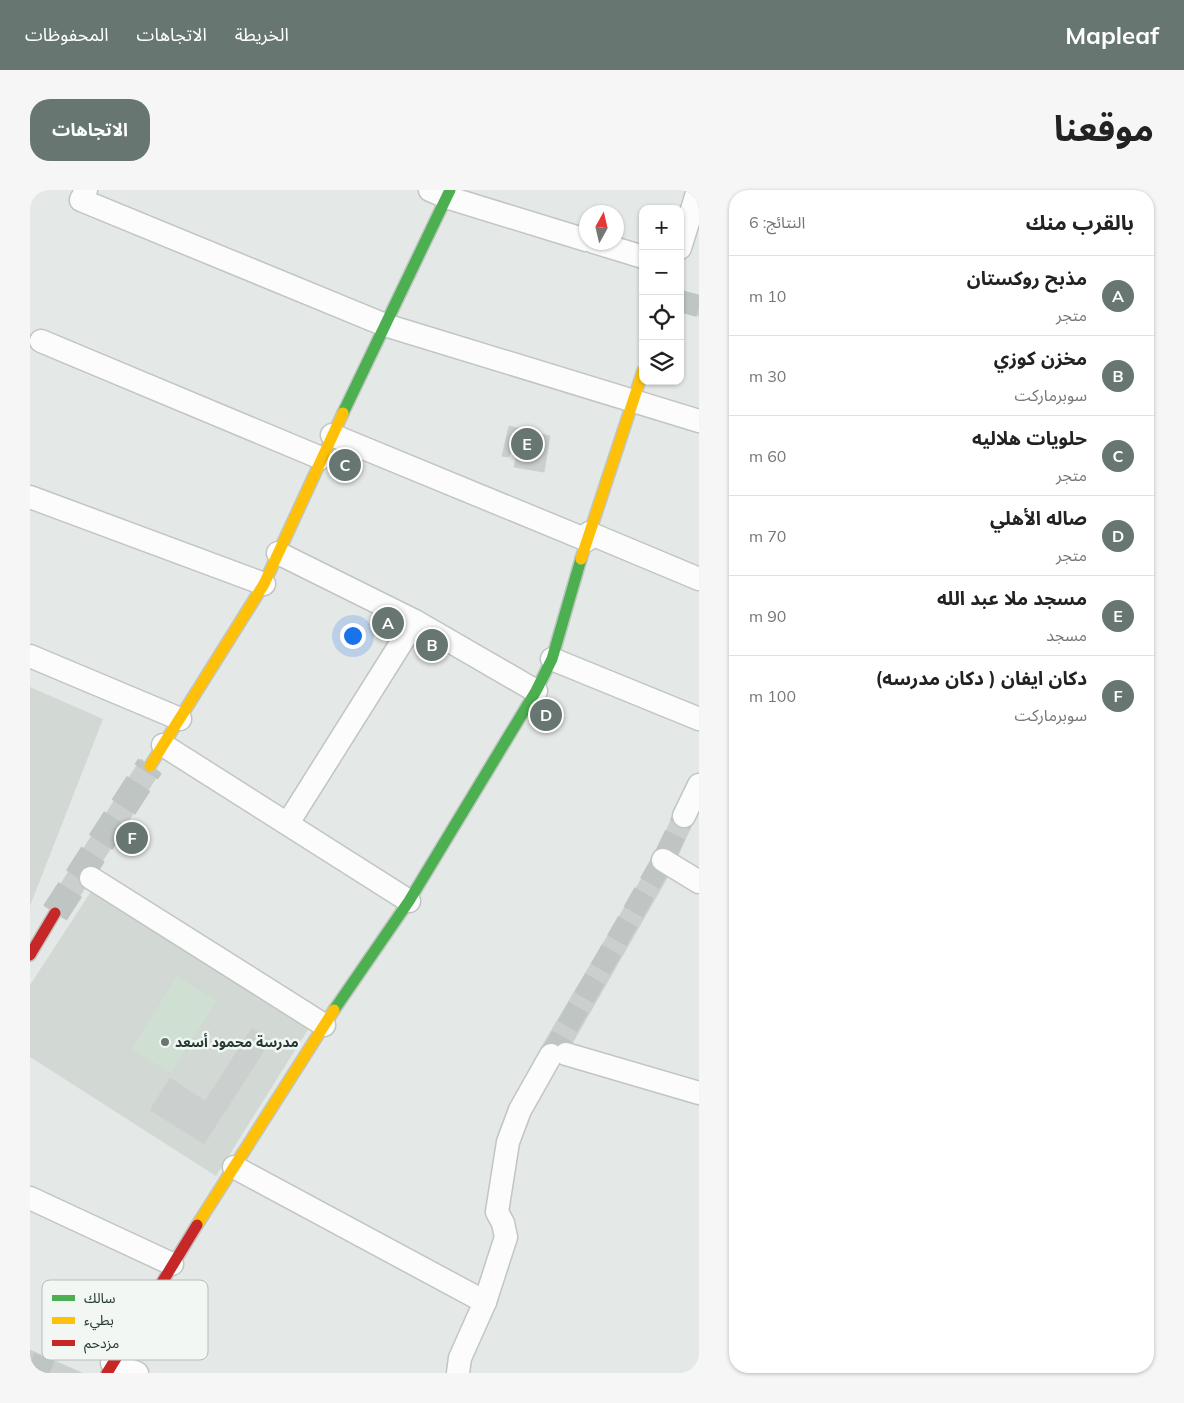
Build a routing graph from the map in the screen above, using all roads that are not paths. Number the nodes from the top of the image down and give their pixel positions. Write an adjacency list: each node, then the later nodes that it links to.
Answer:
1 (86, 190): 8 (street)
2 (698, 190): 4 (street)
3 (442, 192): 5 (street); 8 (street)
4 (684, 235)
5 (579, 238)
6 (620, 250): 7 (street)
7 (639, 256)
8 (385, 325): 11 (street); 13 (street)
9 (41, 342): 14 (street)
10 (639, 384): 11 (street)
11 (634, 400): 12 (street); 16 (street)
12 (699, 421)
13 (332, 435): 14 (street); 16 (street)
14 (321, 458): 17 (street)
15 (30, 497): 19 (street)
16 (588, 537): 18 (street); 22 (street)
17 (278, 553): 19 (street); 20 (street)
18 (699, 579)
19 (264, 584): 24 (street)
20 (415, 621): 23 (street); 30 (street)
21 (30, 656): 24 (street)
22 (552, 659): 23 (street); 25 (street)
23 (536, 691): 34 (street)
24 (180, 719): 26 (street)
25 (699, 719)
26 (163, 745): 27 (street); 30 (street)
27 (150, 766)
28 (699, 785): 29 (street)
29 (684, 816)
30 (288, 823): 34 (street)
31 (663, 860): 33 (street)
32 (91, 878): 37 (street)
33 (699, 882)
34 (409, 901): 37 (street)
35 (44, 923): 36 (street)
36 (30, 955)
37 (324, 1025): 39 (street)
38 (699, 1093): 43 (street)
39 (234, 1167): 41 (street); 43 (street)
40 (30, 1198): 41 (street)
41 (172, 1264): 42 (street)
42 (162, 1280)
43 (485, 1302): 46 (street)
44 (110, 1368): 45 (street)
45 (137, 1373)
46 (458, 1373)

